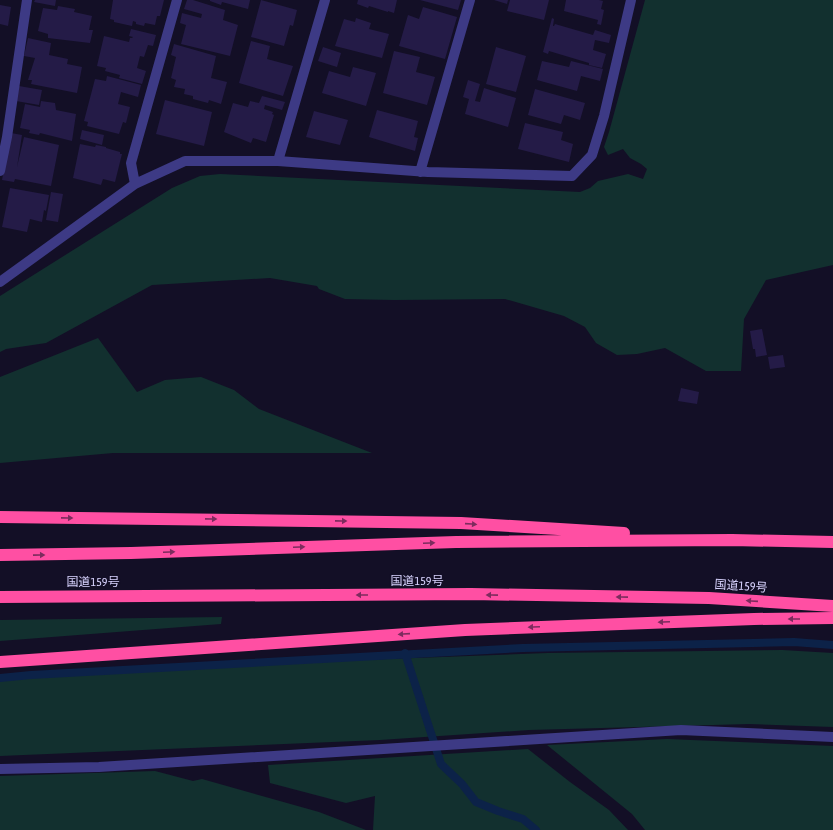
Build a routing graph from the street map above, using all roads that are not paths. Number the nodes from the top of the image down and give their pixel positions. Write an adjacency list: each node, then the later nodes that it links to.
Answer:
1 (27, 0): 7 (street)
2 (177, 0): 9 (street)
3 (325, 0): 6 (street)
4 (470, 0): 8 (street)
5 (631, 0): 8 (street)
6 (278, 161): 8 (street); 9 (street)
7 (0, 171)
8 (420, 172)
9 (135, 184): 10 (street)
10 (0, 282)
11 (0, 517): 12 (highway, one-way to 12)
12 (732, 540): 13 (highway); 14 (highway, one-way to 12)
13 (833, 542)
14 (0, 555)
15 (0, 597): 16 (highway, 国道159号, one-way to 15)
16 (833, 606)
17 (833, 618): 18 (highway, one-way to 18)
18 (0, 662)
19 (833, 737): 20 (street)
20 (0, 769)

